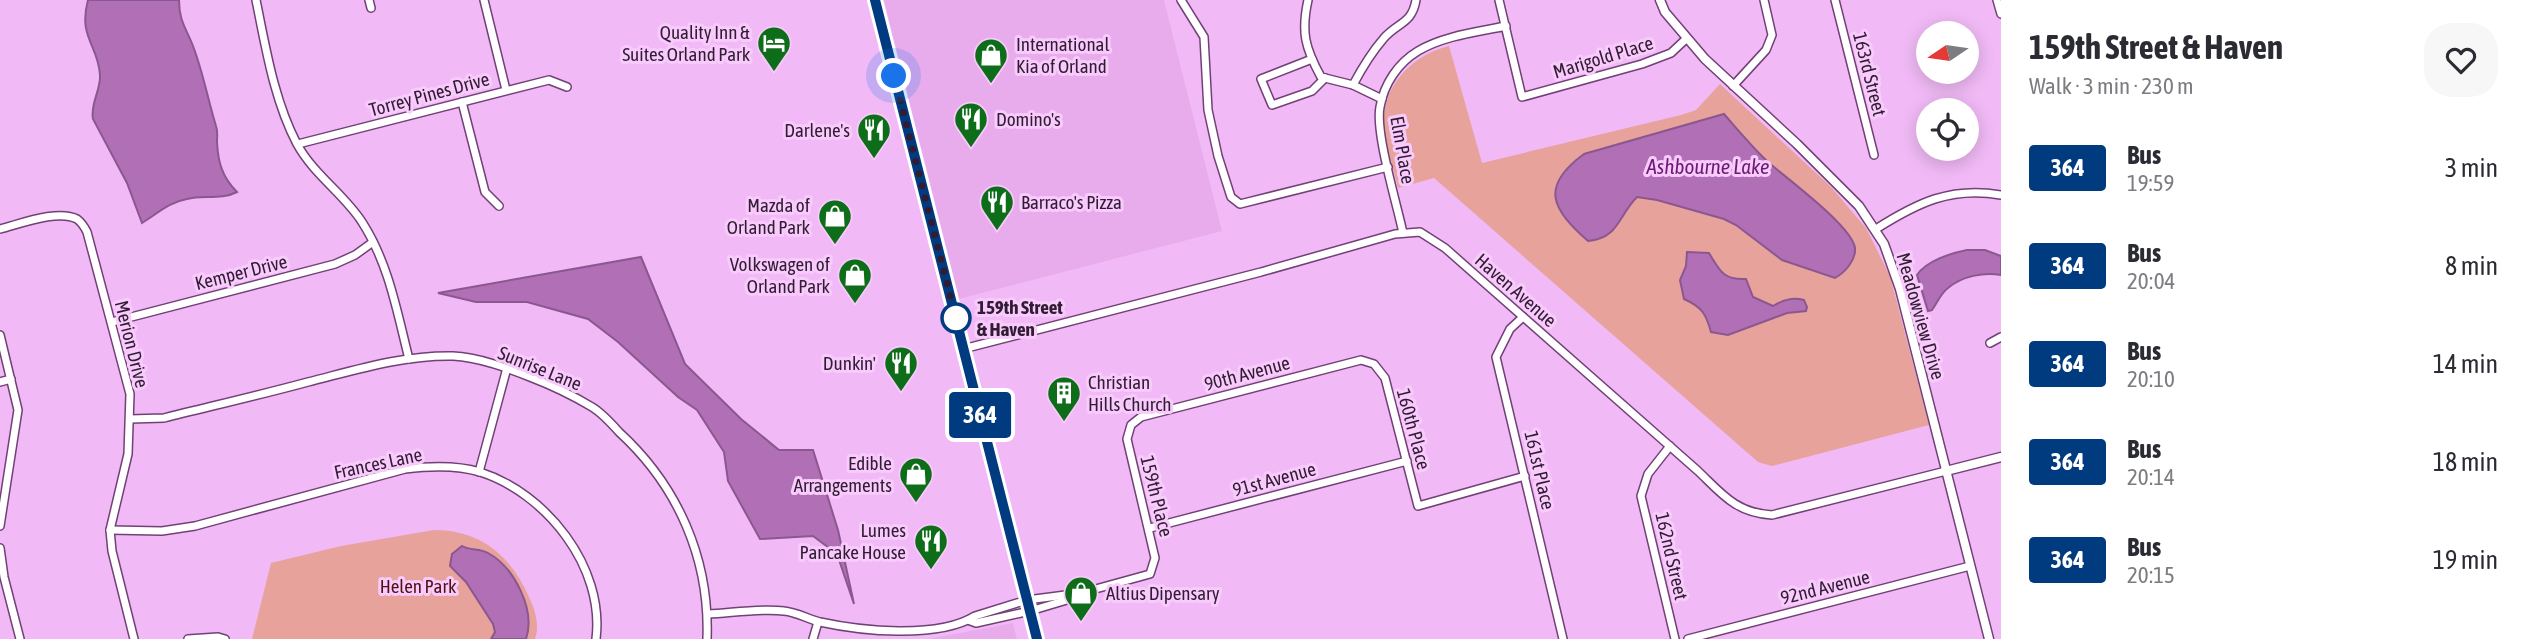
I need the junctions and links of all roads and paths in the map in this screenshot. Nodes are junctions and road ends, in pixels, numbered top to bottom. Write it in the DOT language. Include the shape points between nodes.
graph roads {
  1 [pos="256,0"];
  2 [pos="484,0"];
  3 [pos="875,0"];
  4 [pos="1181,0"];
  5 [pos="1308,0"];
  6 [pos="1416,0"];
  7 [pos="1499,0"];
  8 [pos="1660,0"];
  9 [pos="1763,0"];
  10 [pos="1835,0"];
  11 [pos="1997,0"];
  12 [pos="2001,14"];
  13 [pos="1506,26"];
  14 [pos="1687,38"];
  15 [pos="1312,59"];
  16 [pos="1325,78"];
  17 [pos="1353,85"];
  18 [pos="1734,86"];
  19 [pos="567,87"];
  20 [pos="506,90"];
  21 [pos="1382,99"];
  22 [pos="462,102"];
  23 [pos="298,144"];
  24 [pos="1874,155"];
  25 [pos="1388,167"];
  26 [pos="2001,195"];
  27 [pos="499,206"];
  28 [pos="0,229"];
  29 [pos="1876,229"];
  30 [pos="1404,233"];
  31 [pos="373,242"];
  32 [pos="1523,317"];
  33 [pos="112,322"];
  34 [pos="0,334"];
  35 [pos="2001,337"];
  36 [pos="1990,343"];
  37 [pos="963,349"];
  38 [pos="409,359"];
  39 [pos="1374,364"];
  40 [pos="507,368"];
  41 [pos="11,379"];
  42 [pos="0,382"];
  43 [pos="130,419"];
  44 [pos="1131,425"];
  45 [pos="1670,446"];
  46 [pos="2001,457"];
  47 [pos="1407,461"];
  48 [pos="1946,471"];
  49 [pos="479,472"];
  50 [pos="1525,476"];
  51 [pos="1,502"];
  52 [pos="0,526"];
  53 [pos="1150,528"];
  54 [pos="110,530"];
  55 [pos="0,548"];
  56 [pos="1970,566"];
  57 [pos="1029,606"];
  58 [pos="708,614"];
  59 [pos="818,622"];
  60 [pos="20,639"];
  61 [pos="134,639"];
  62 [pos="188,639"];
  63 [pos="225,639"];
  64 [pos="596,639"];
  65 [pos="706,639"];
  66 [pos="813,639"];
  67 [pos="1037,639"];
  68 [pos="1563,639"];
  69 [pos="1675,639"];
  70 [pos="1688,639"];
  71 [pos="1989,639"];
  1 -- 23 [label="street" via="280,106"];
  2 -- 20 [label="street"];
  3 -- 37 [label="main road"];
  4 -- 25 [label="street" via="1204,37 1208,110 1231,197 1240,204"];
  5 -- 15 [label="street" via="1303,24"];
  6 -- 17 [label="street" via="1414,12 1387,34"];
  7 -- 13 [label="street"];
  8 -- 14 [label="street, Meadowview Drive"];
  9 -- 18 [label="street" via="1772,35 1766,50"];
  10 -- 24 [label="street, 163rd Street"];
  11 -- 12 [label="street"];
  13 -- 14 [label="street, Marigold Place" via="1522,97 1642,64 1671,53"];
  13 -- 21 [label="street, Elm Place" via="1419,50 1400,65"];
  14 -- 18 [label="street, Meadowview Drive"];
  15 -- 16 [label="street"];
  15 -- 16 [label="street" via="1261,79 1272,105 1312,91"];
  16 -- 17 [label="street"];
  17 -- 21 [label="street"];
  18 -- 29 [label="street, Meadowview Drive" via="1848,194"];
  19 -- 20 [label="street, Torrey Pines Drive" via="549,80"];
  20 -- 22 [label="street, Torrey Pines Drive"];
  21 -- 25 [label="street, Elm Place" via="1379,129"];
  22 -- 23 [label="street, Torrey Pines Drive"];
  22 -- 27 [label="street" via="485,192"];
  23 -- 31 [label="street" via="310,165 361,220"];
  25 -- 30 [label="street, Elm Place"];
  26 -- 29 [label="street" via="1950,194 1916,204"];
  28 -- 33 [label="street, Merion Drive" via="46,217 78,220 87,232"];
  29 -- 48 [label="street, Meadowview Drive" via="1900,289"];
  30 -- 32 [label="street, Haven Avenue" via="1420,232 1445,248"];
  30 -- 37 [label="street"];
  31 -- 33 [label="street, Kemper Drive" via="335,264"];
  31 -- 38 [label="street" via="387,271"];
  32 -- 45 [label="street, Haven Avenue"];
  32 -- 50 [label="street, 161st Place" via="1510,329 1496,357"];
  33 -- 43 [label="street, Merion Drive" via="130,394"];
  34 -- 41 [label="street"];
  35 -- 36 [label="street"];
  37 -- 57 [label="main road"];
  38 -- 40 [label="street, Sunrise Lane" via="456,356"];
  38 -- 43 [label="street, Sunrise Lane" via="164,418"];
  39 -- 44 [label="street, 90th Avenue" via="1361,360 1141,416"];
  39 -- 47 [label="street, 160th Place" via="1385,378"];
  40 -- 49 [label="street"];
  40 -- 58 [label="street, Sunrise Lane" via="594,408 658,472 692,537"];
  41 -- 42 [label="street"];
  41 -- 51 [label="street" via="18,410"];
  43 -- 54 [label="street, Merion Drive" via="128,454"];
  44 -- 53 [label="street, 159th Place" via="1127,439"];
  45 -- 48 [label="street, Haven Avenue" via="1737,507 1759,514 1784,512"];
  45 -- 69 [label="street, 162nd Street" via="1648,474 1642,496"];
  46 -- 48 [label="street, Haven Avenue"];
  47 -- 50 [label="street, 160th Place" via="1418,506"];
  47 -- 53 [label="street, 91st Avenue"];
  48 -- 56 [label="street, Meadowview Drive"];
  49 -- 54 [label="street, Frances Lane" via="427,466 405,469 195,526"];
  49 -- 64 [label="street, Frances Lane" via="521,491 555,521 574,546 590,582"];
  50 -- 68 [label="street, 161st Place"];
  51 -- 52 [label="street"];
  53 -- 57 [label="street, 159th Place" via="1156,558 1150,574"];
  54 -- 61 [label="street, Merion Drive"];
  55 -- 60 [label="street"];
  56 -- 70 [label="street, 92nd Avenue"];
  56 -- 71 [label="street, Meadowview Drive"];
  57 -- 59 [label="street" via="925,630 857,629"];
  57 -- 67 [label="main road"];
  58 -- 59 [label="street" via="784,611"];
  58 -- 65 [label="street, Sunrise Lane"];
  59 -- 66 [label="street"];
  62 -- 63 [label="street"];
}
